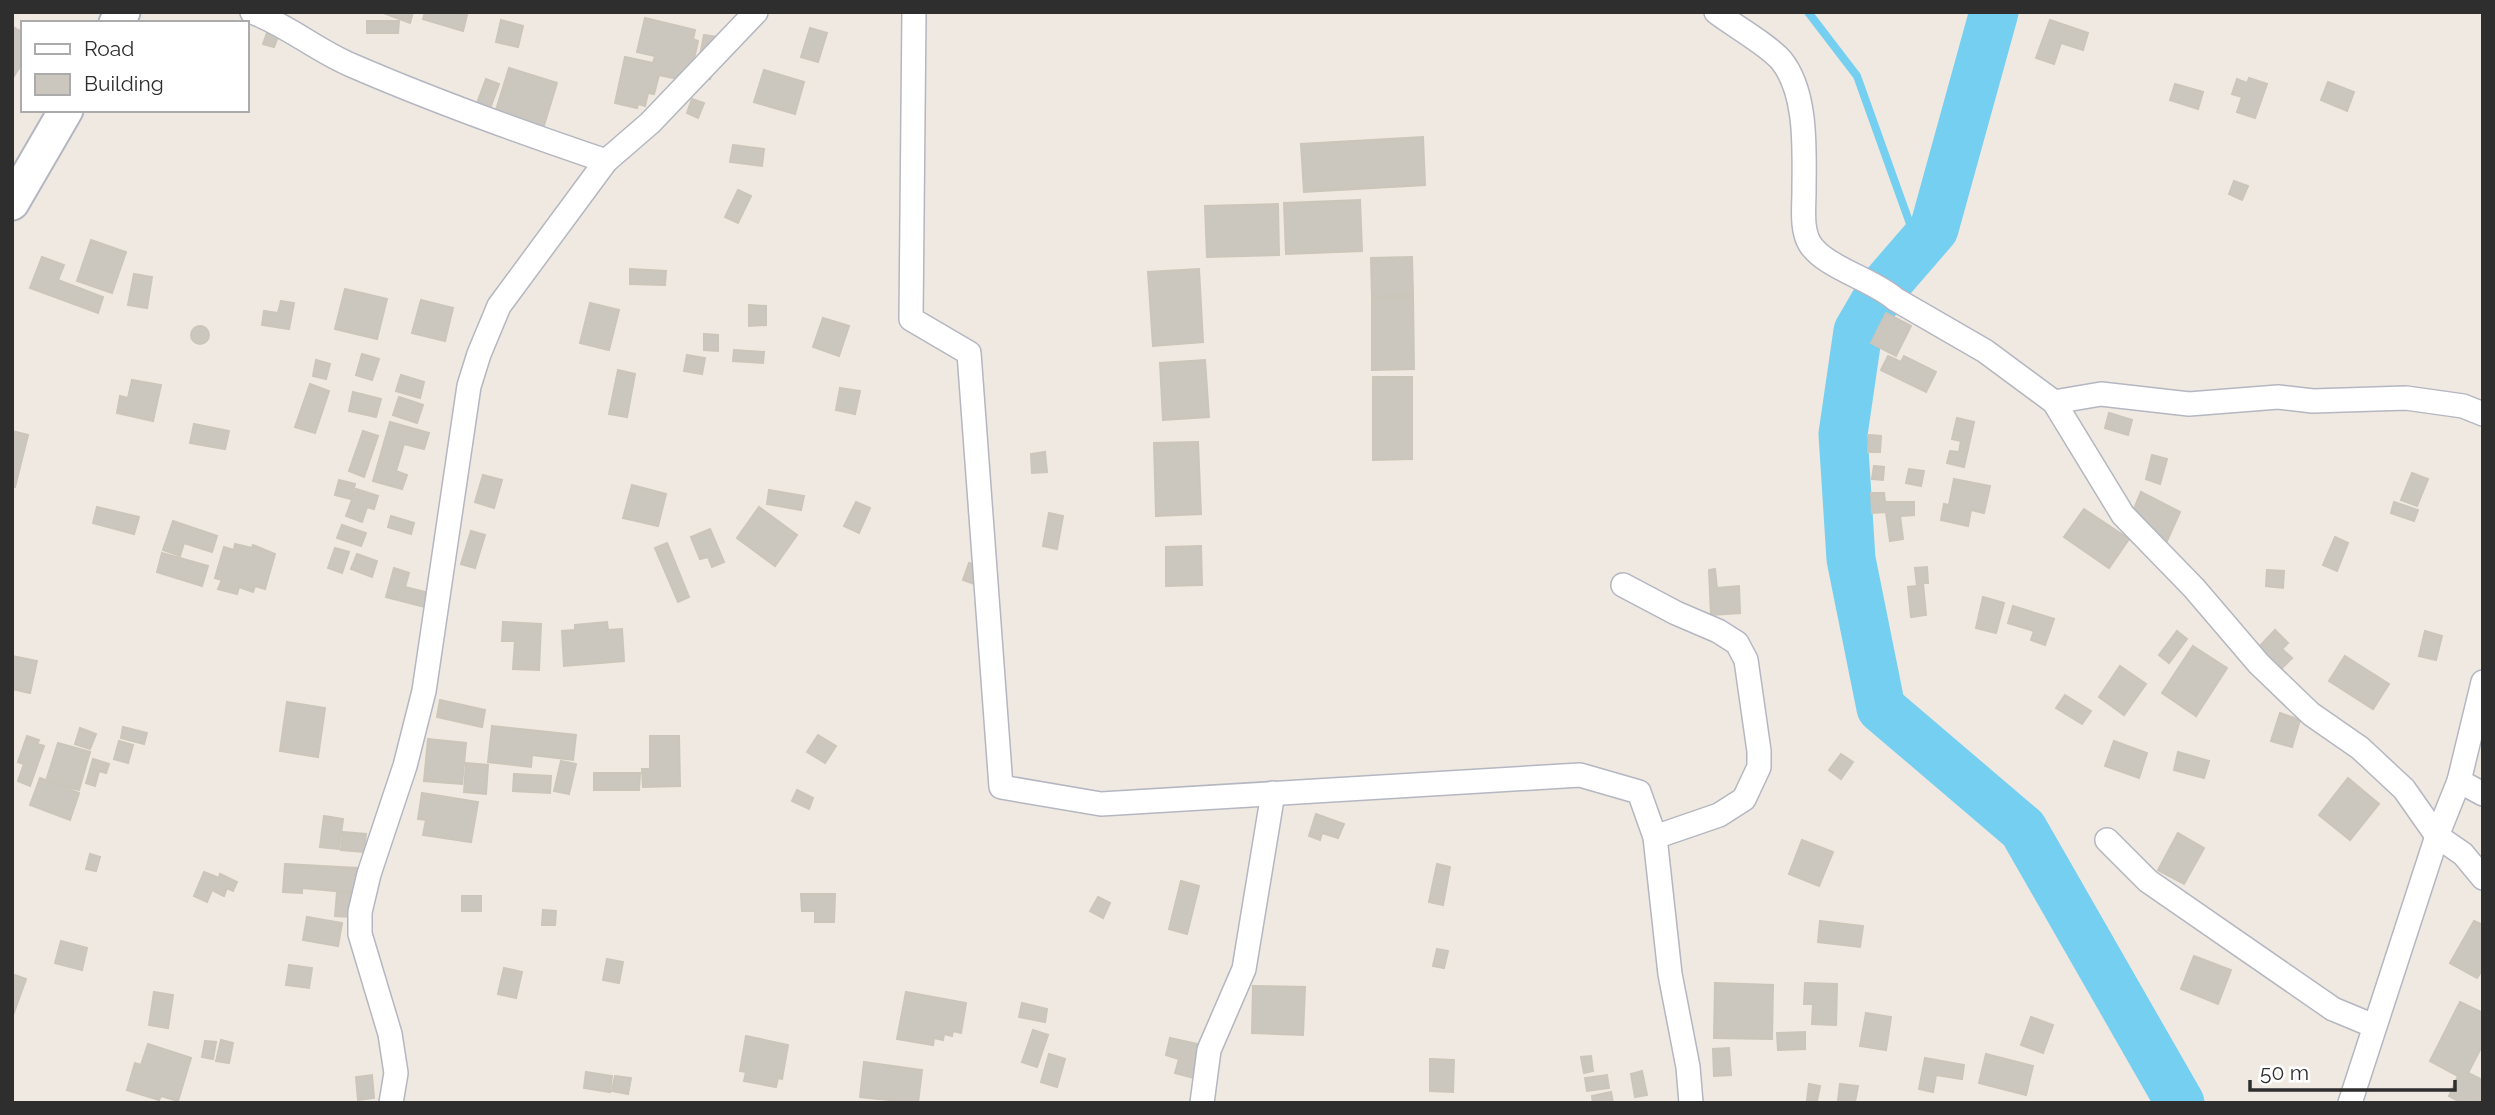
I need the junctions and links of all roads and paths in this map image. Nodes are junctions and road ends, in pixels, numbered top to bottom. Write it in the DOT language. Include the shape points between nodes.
graph roads {
  1 [pos="252,12"];
  2 [pos="756,12"];
  3 [pos="914,12"];
  4 [pos="1716,12"];
  5 [pos="65,112"];
  6 [pos="606,161"];
  7 [pos="12,203"];
  8 [pos="2054,402"];
  9 [pos="2483,414"];
  10 [pos="1623,584"];
  11 [pos="2483,682"];
  12 [pos="2459,781"];
  13 [pos="1273,793"];
  14 [pos="2483,794"];
  15 [pos="2437,836"];
  16 [pos="1655,837"];
  17 [pos="2107,840"];
  18 [pos="2483,878"];
  19 [pos="2374,1026"];
  20 [pos="391,1103"];
  21 [pos="1202,1103"];
  22 [pos="1691,1103"];
  23 [pos="2350,1103"];
  1 -- 6 [label="street" via="351,65"];
  2 -- 6 [label="street" via="650,123"];
  3 -- 13 [label="street" via="911,319 969,353 1001,787 1101,803"];
  4 -- 8 [label="street" via="1781,60 1794,86 1801,114 1804,224 1809,244 1820,255 1985,351"];
  5 -- 7 [label="street"];
  6 -- 20 [label="street" via="499,306 469,386 424,691 360,912 360,933 390,1034 396,1073"];
  8 -- 9 [label="street" via="2101,394 2189,404 2278,397 2312,401 2406,398 2463,406"];
  8 -- 15 [label="street" via="2123,515 2259,664 2311,714 2360,748 2404,789"];
  10 -- 16 [label="street" via="1737,643 1746,660 1754,704 1759,767 1744,799 1719,815"];
  11 -- 12 [label="street"];
  12 -- 14 [label="street"];
  12 -- 15 [label="street"];
  13 -- 16 [label="street" via="1580,775 1639,792"];
  13 -- 21 [label="street" via="1244,969 1209,1050"];
  15 -- 18 [label="street" via="2463,854"];
  15 -- 19 [label="street"];
  16 -- 22 [label="street" via="1670,974"];
  17 -- 19 [label="street" via="2159,888 2333,1009"];
  19 -- 23 [label="street"];
}
